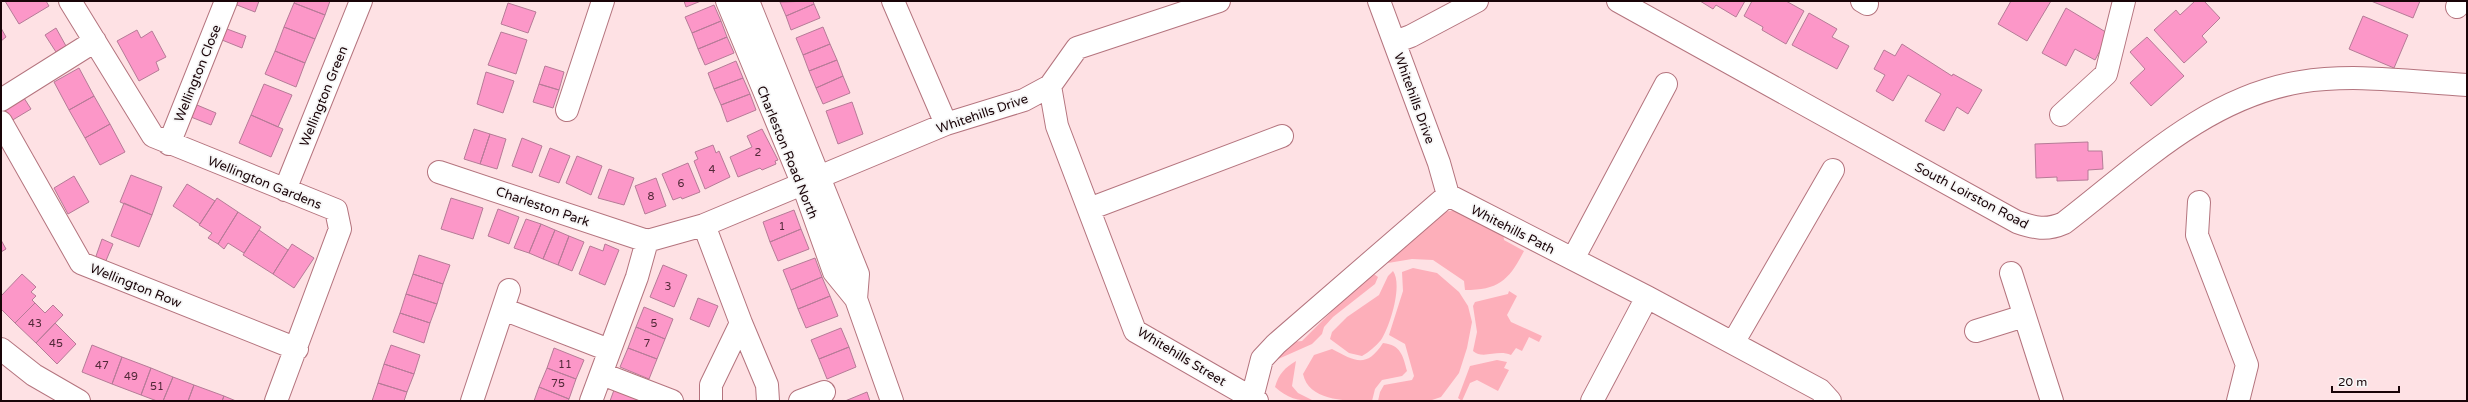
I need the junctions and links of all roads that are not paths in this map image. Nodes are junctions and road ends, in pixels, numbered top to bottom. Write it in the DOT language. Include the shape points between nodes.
graph roads {
  1 [pos="70,1"];
  2 [pos="226,1"];
  3 [pos="361,1"];
  4 [pos="603,1"];
  5 [pos="727,1"];
  6 [pos="748,1"];
  7 [pos="893,1"];
  8 [pos="1220,1"];
  9 [pos="1379,1"];
  10 [pos="1477,1"];
  11 [pos="1618,1"];
  12 [pos="2124,1"];
  13 [pos="95,41"];
  14 [pos="1395,42"];
  15 [pos="1666,84"];
  16 [pos="2467,85"];
  17 [pos="1050,86"];
  18 [pos="1,100"];
  19 [pos="567,110"];
  20 [pos="2061,116"];
  21 [pos="1,122"];
  22 [pos="946,124"];
  23 [pos="1282,136"];
  24 [pos="169,144"];
  25 [pos="1833,170"];
  26 [pos="439,172"];
  27 [pos="812,182"];
  28 [pos="285,190"];
  29 [pos="1448,195"];
  30 [pos="2199,202"];
  31 [pos="1089,209"];
  32 [pos="704,225"];
  33 [pos="647,241"];
  34 [pos="1573,259"];
  35 [pos="2011,273"];
  36 [pos="1647,297"];
  37 [pos="2024,316"];
  38 [pos="741,324"];
  39 [pos="1976,331"];
  40 [pos="1733,343"];
  41 [pos="1,349"];
  42 [pos="297,349"];
  43 [pos="609,350"];
  44 [pos="602,374"];
  45 [pos="824,392"];
  46 [pos="1254,399"];
  47 [pos="79,401"];
  48 [pos="276,401"];
  49 [pos="472,401"];
  50 [pos="591,401"];
  51 [pos="672,401"];
  52 [pos="711,401"];
  53 [pos="768,401"];
  54 [pos="800,401"];
  55 [pos="892,401"];
  56 [pos="1592,401"];
  57 [pos="1830,401"];
  58 [pos="2052,401"];
  59 [pos="2238,401"];
  1 -- 13 [label="street, Wellington Gardens"];
  2 -- 24 [label="street, Wellington Close"];
  3 -- 28 [label="street, Wellington Green"];
  4 -- 19 [label="street"];
  5 -- 27 [label="street, Charleston Road North"];
  6 -- 27 [label="street, Charleston Road North"];
  7 -- 22 [label="street"];
  8 -- 17 [label="street, Whitehills Drive" via="1076,48"];
  9 -- 14 [label="street, Whitehills Drive"];
  10 -- 14 [label="street"];
  11 -- 16 [label="street, South Loirston Road" via="2017,222 2036,228 2051,229 2064,223 2162,145 2199,120 2265,90 2301,82 2346,78"];
  12 -- 20 [label="street" via="2106,74"];
  13 -- 18 [label="street"];
  13 -- 24 [label="street, Wellington Gardens" via="153,136"];
  14 -- 29 [label="street, Whitehills Drive"];
  15 -- 34 [label="street"];
  17 -- 22 [label="street, Whitehills Drive" via="1024,100"];
  17 -- 31 [label="street, Whitehills Street" via="1057,126"];
  21 -- 42 [label="street, Wellington Row" via="81,263"];
  22 -- 27 [label="street, Whitehills Drive"];
  23 -- 31 [label="street"];
  24 -- 28 [label="street, Wellington Gardens"];
  25 -- 40 [label="street"];
  26 -- 33 [label="street, Charleston Park"];
  27 -- 32 [label="street"];
  27 -- 55 [label="street, Charleston Road North" via="834,272 856,299"];
  28 -- 42 [label="street, Wellington Gardens" via="336,210 340,229"];
  29 -- 34 [label="street, Whitehills Path"];
  29 -- 46 [label="street" via="1276,344 1262,359"];
  30 -- 59 [label="street" via="2197,235 2247,365"];
  31 -- 46 [label="street, Whitehills Street" via="1135,331"];
  32 -- 33 [label="street"];
  32 -- 38 [label="street"];
  33 -- 43 [label="street" via="637,277"];
  34 -- 36 [label="street, Whitehills Path"];
  35 -- 37 [label="street"];
  36 -- 40 [label="street, Whitehills Path"];
  36 -- 56 [label="street"];
  37 -- 39 [label="street"];
  37 -- 58 [label="street"];
  38 -- 52 [label="street" via="711,385"];
  38 -- 53 [label="street" via="767,385"];
  40 -- 57 [label="street, Whitehills Path" via="1820,390"];
  41 -- 47 [label="street" via="34,375"];
  42 -- 48 [label="street, Wellington Gardens"];
  43 -- 44 [label="street"];
  43 -- 49 [label="street" via="506,299"];
  44 -- 50 [label="street"];
  44 -- 51 [label="street"];
  45 -- 54 [label="street"];
}
